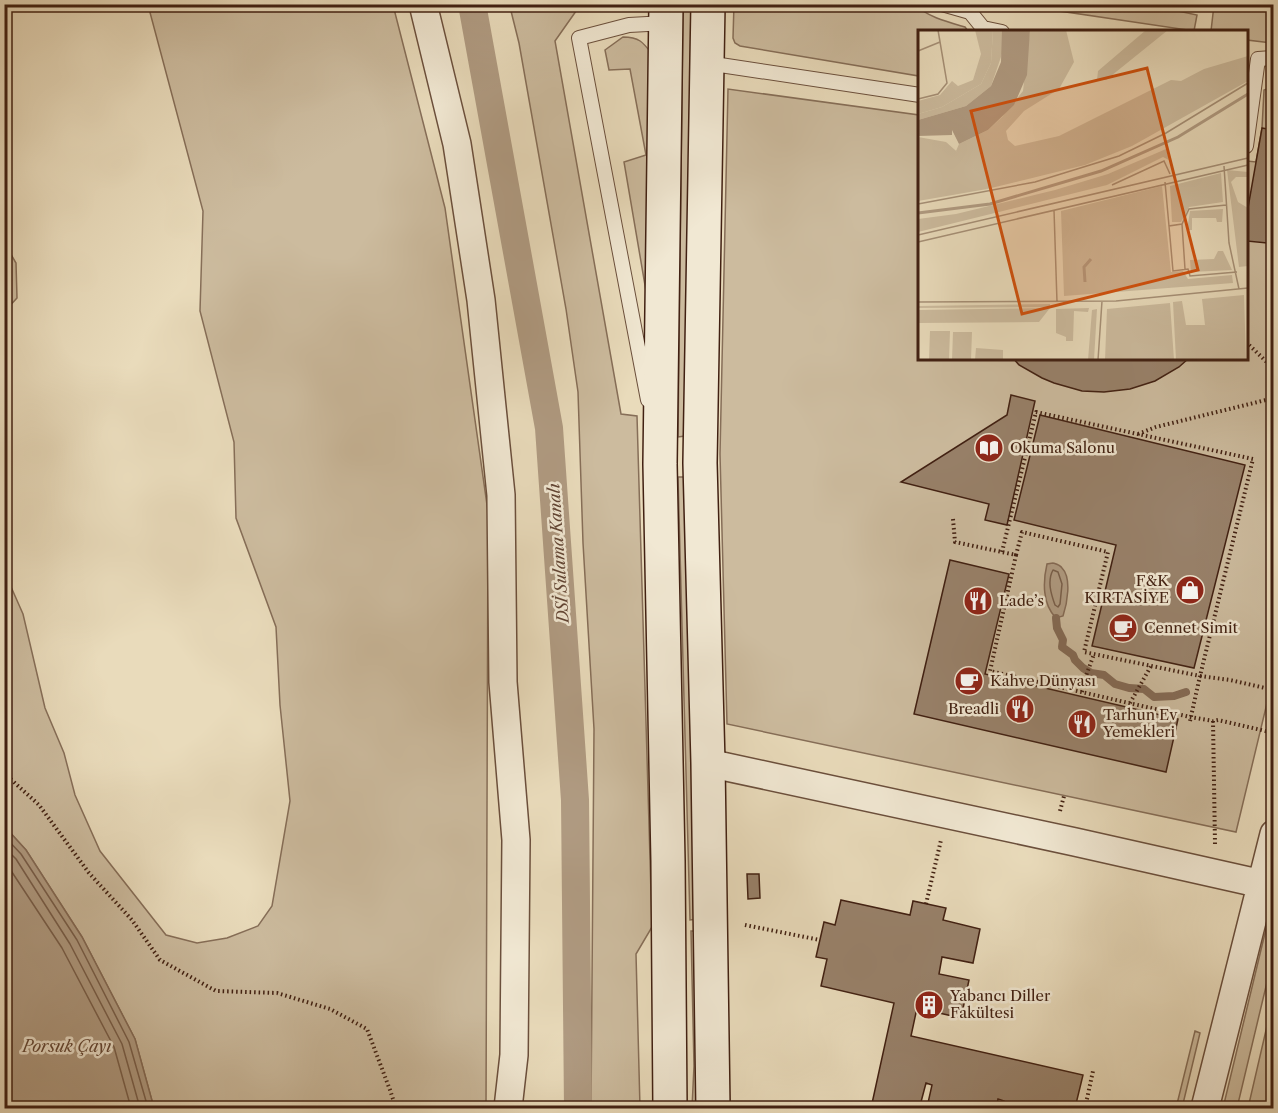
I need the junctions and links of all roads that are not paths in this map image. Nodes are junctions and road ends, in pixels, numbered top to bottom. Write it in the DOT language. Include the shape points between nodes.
graph roads {
  1 [pos="423,4"];
  2 [pos="708,4"];
  3 [pos="942,4"];
  4 [pos="666,14"];
  5 [pos="983,30"];
  6 [pos="1274,58"];
  7 [pos="707,63"];
  8 [pos="1251,74"];
  9 [pos="918,95"];
  10 [pos="1248,117"];
  11 [pos="660,464"];
  12 [pos="700,464"];
  13 [pos="708,763"];
  14 [pos="1274,834"];
  15 [pos="1262,884"];
  16 [pos="508,1108"];
  17 [pos="670,1108"];
  18 [pos="713,1108"];
  19 [pos="1205,1108"];
  1 -- 16 [label="street" via="457,144 481,300 501,495 503,682 516,840 513,1055"];
  2 -- 7 [label="street"];
  3 -- 5 [label="lane" via="970,12"];
  4 -- 11 [label="street"];
  4 -- 11 [label="lane" via="579,38"];
  6 -- 8 [label="lane" via="1258,59"];
  7 -- 9 [label="lane"];
  7 -- 12 [label="street"];
  8 -- 10 [label="lane"];
  11 -- 12 [label="street"];
  11 -- 17 [label="street"];
  12 -- 13 [label="street"];
  13 -- 15 [label="street"];
  13 -- 18 [label="street"];
  14 -- 15 [label="street"];
  15 -- 19 [label="street"];
}
